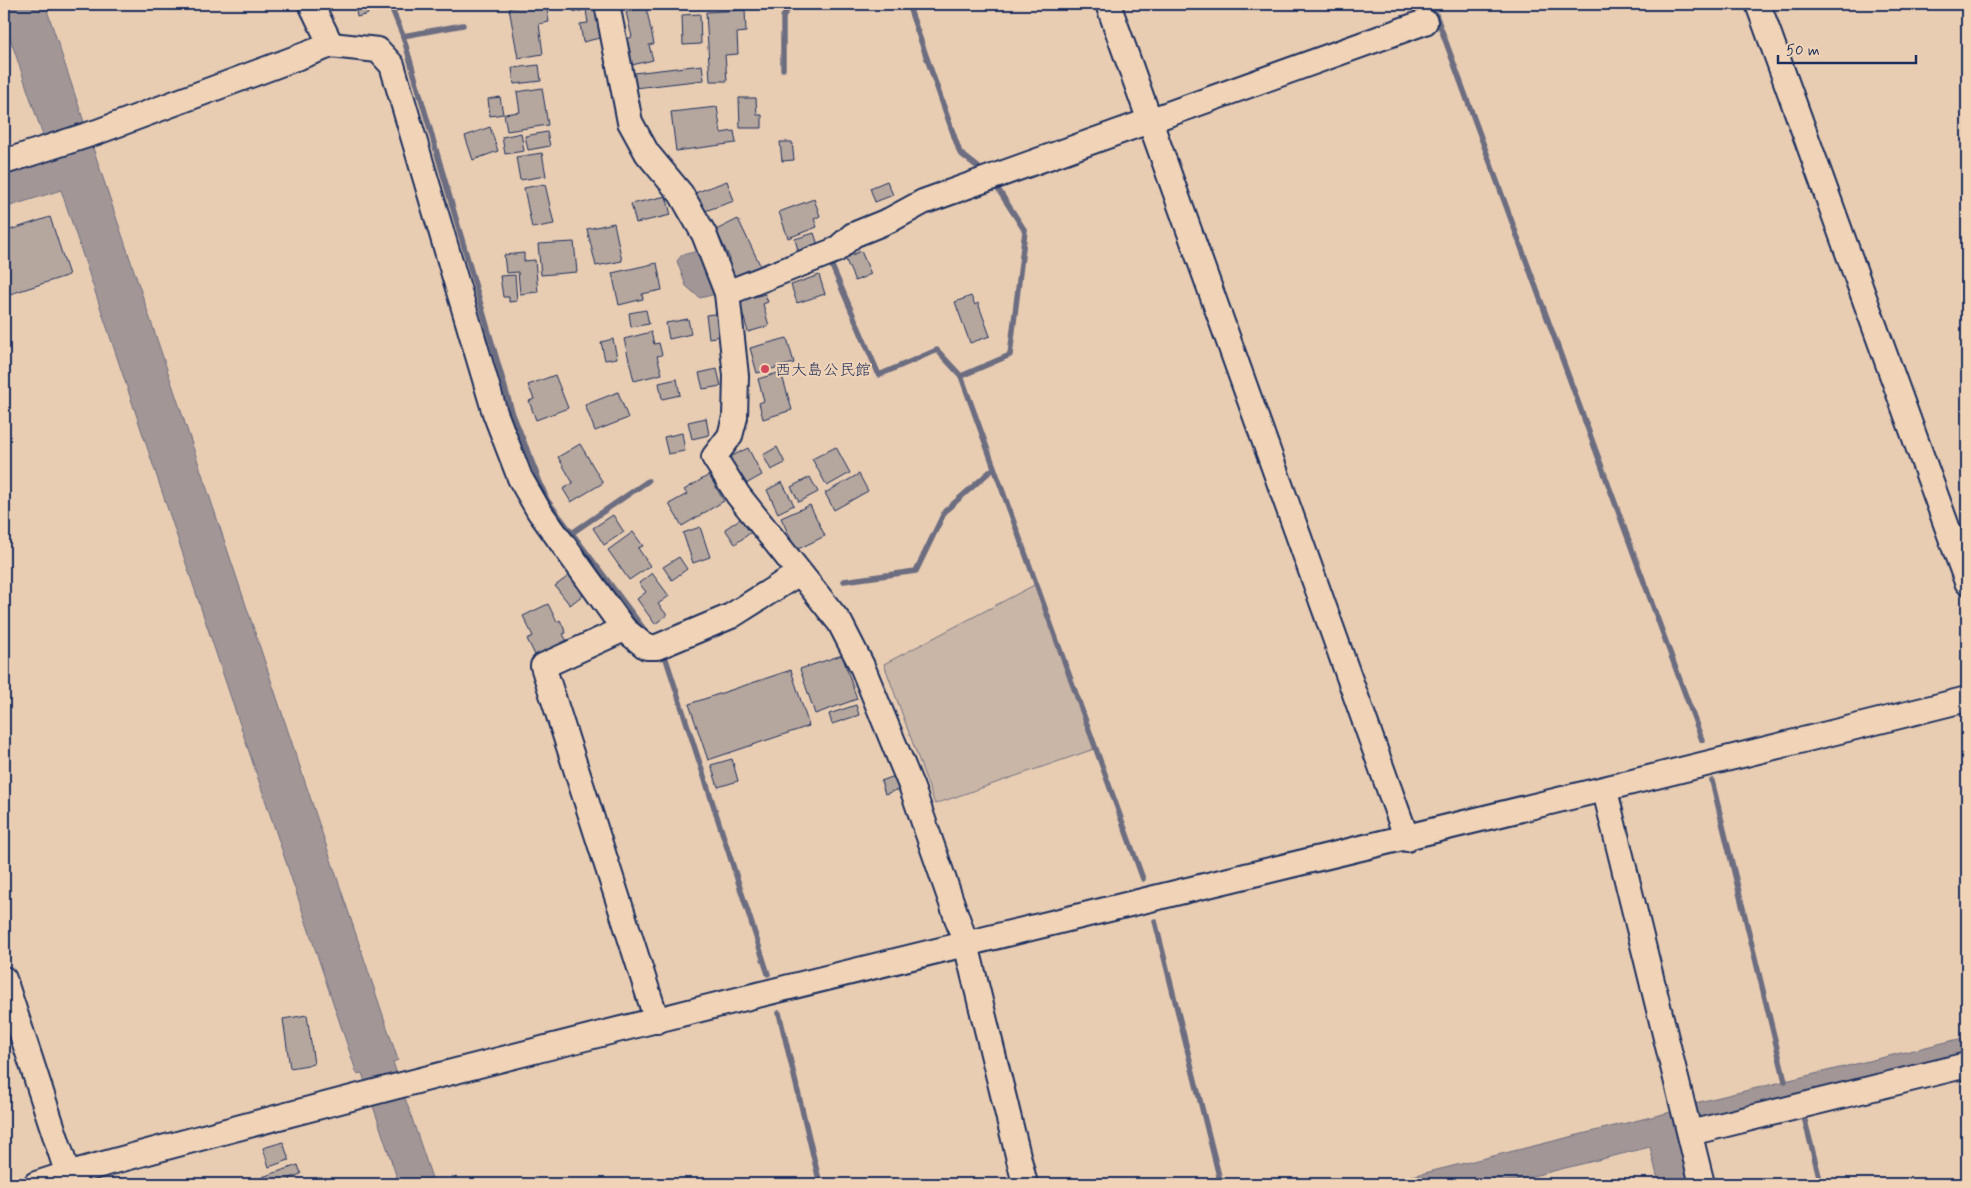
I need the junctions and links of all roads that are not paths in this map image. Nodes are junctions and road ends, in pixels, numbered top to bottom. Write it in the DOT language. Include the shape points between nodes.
graph roads {
  1 [pos="312,4"];
  2 [pos="607,4"];
  3 [pos="1108,4"];
  4 [pos="1758,4"];
  5 [pos="1425,22"];
  6 [pos="331,45"];
  7 [pos="1150,122"];
  8 [pos="4,162"];
  9 [pos="727,293"];
  10 [pos="799,573"];
  11 [pos="1967,582"];
  12 [pos="624,629"];
  13 [pos="1967,699"];
  14 [pos="1605,791"];
  15 [pos="1407,839"];
  16 [pos="966,944"];
  17 [pos="4,979"];
  18 [pos="657,1021"];
  19 [pos="1967,1065"];
  20 [pos="1690,1133"];
  21 [pos="69,1179"];
  22 [pos="36,1184"];
  23 [pos="1026,1184"];
  24 [pos="1702,1184"];
  1 -- 6 [label="street"];
  2 -- 9 [label="street" via="630,122 648,153 681,194 704,234"];
  3 -- 7 [label="street"];
  4 -- 11 [label="street"];
  5 -- 7 [label="street"];
  6 -- 8 [label="street" via="106,129"];
  6 -- 12 [label="street" via="378,50 392,65 495,413 520,478 539,511"];
  7 -- 9 [label="street" via="923,202 852,235 836,250"];
  7 -- 15 [label="street"];
  9 -- 10 [label="street" via="736,376 735,417 730,436 714,457 738,495"];
  10 -- 12 [label="street" via="731,616 657,648 646,647"];
  10 -- 16 [label="street" via="840,623 862,666 912,788"];
  12 -- 18 [label="street" via="543,666"];
  13 -- 14 [label="street"];
  14 -- 15 [label="street"];
  14 -- 20 [label="street"];
  15 -- 16 [label="street"];
  16 -- 18 [label="street"];
  16 -- 23 [label="street"];
  17 -- 21 [label="street"];
  18 -- 21 [label="street" via="359,1095"];
  19 -- 20 [label="street"];
  20 -- 24 [label="street"];
  21 -- 22 [label="street"];
}
